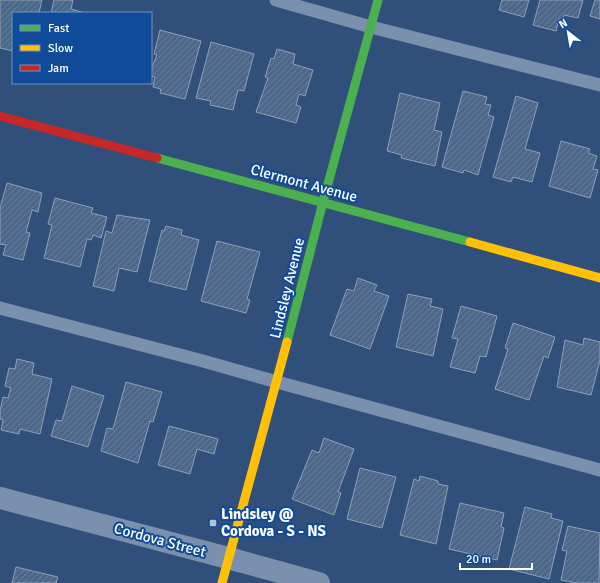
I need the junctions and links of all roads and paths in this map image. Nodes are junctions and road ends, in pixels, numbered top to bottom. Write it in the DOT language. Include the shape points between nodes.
graph roads {
  1 [pos="276,0"];
  2 [pos="378,0"];
  3 [pos="371,27"];
  4 [pos="600,85"];
  5 [pos="0,116"];
  6 [pos="323,202"];
  7 [pos="600,278"];
  8 [pos="0,308"];
  9 [pos="277,382"];
  10 [pos="600,470"];
  11 [pos="0,498"];
  12 [pos="228,558"];
  13 [pos="222,583"];
  14 [pos="319,583"];
  1 -- 3 [label="lane"];
  2 -- 3 [label="street, Lindsley Avenue"];
  3 -- 4 [label="lane"];
  3 -- 6 [label="street, Lindsley Avenue"];
  5 -- 6 [label="street, Clermont Avenue"];
  6 -- 7 [label="street, Clermont Avenue"];
  6 -- 9 [label="street, Lindsley Avenue"];
  8 -- 9 [label="lane"];
  9 -- 10 [label="lane"];
  9 -- 12 [label="street, Lindsley Avenue"];
  11 -- 12 [label="street, Cordova Street"];
  12 -- 13 [label="street, Lindsley Avenue"];
  12 -- 14 [label="street, Cordova Street"];
}
